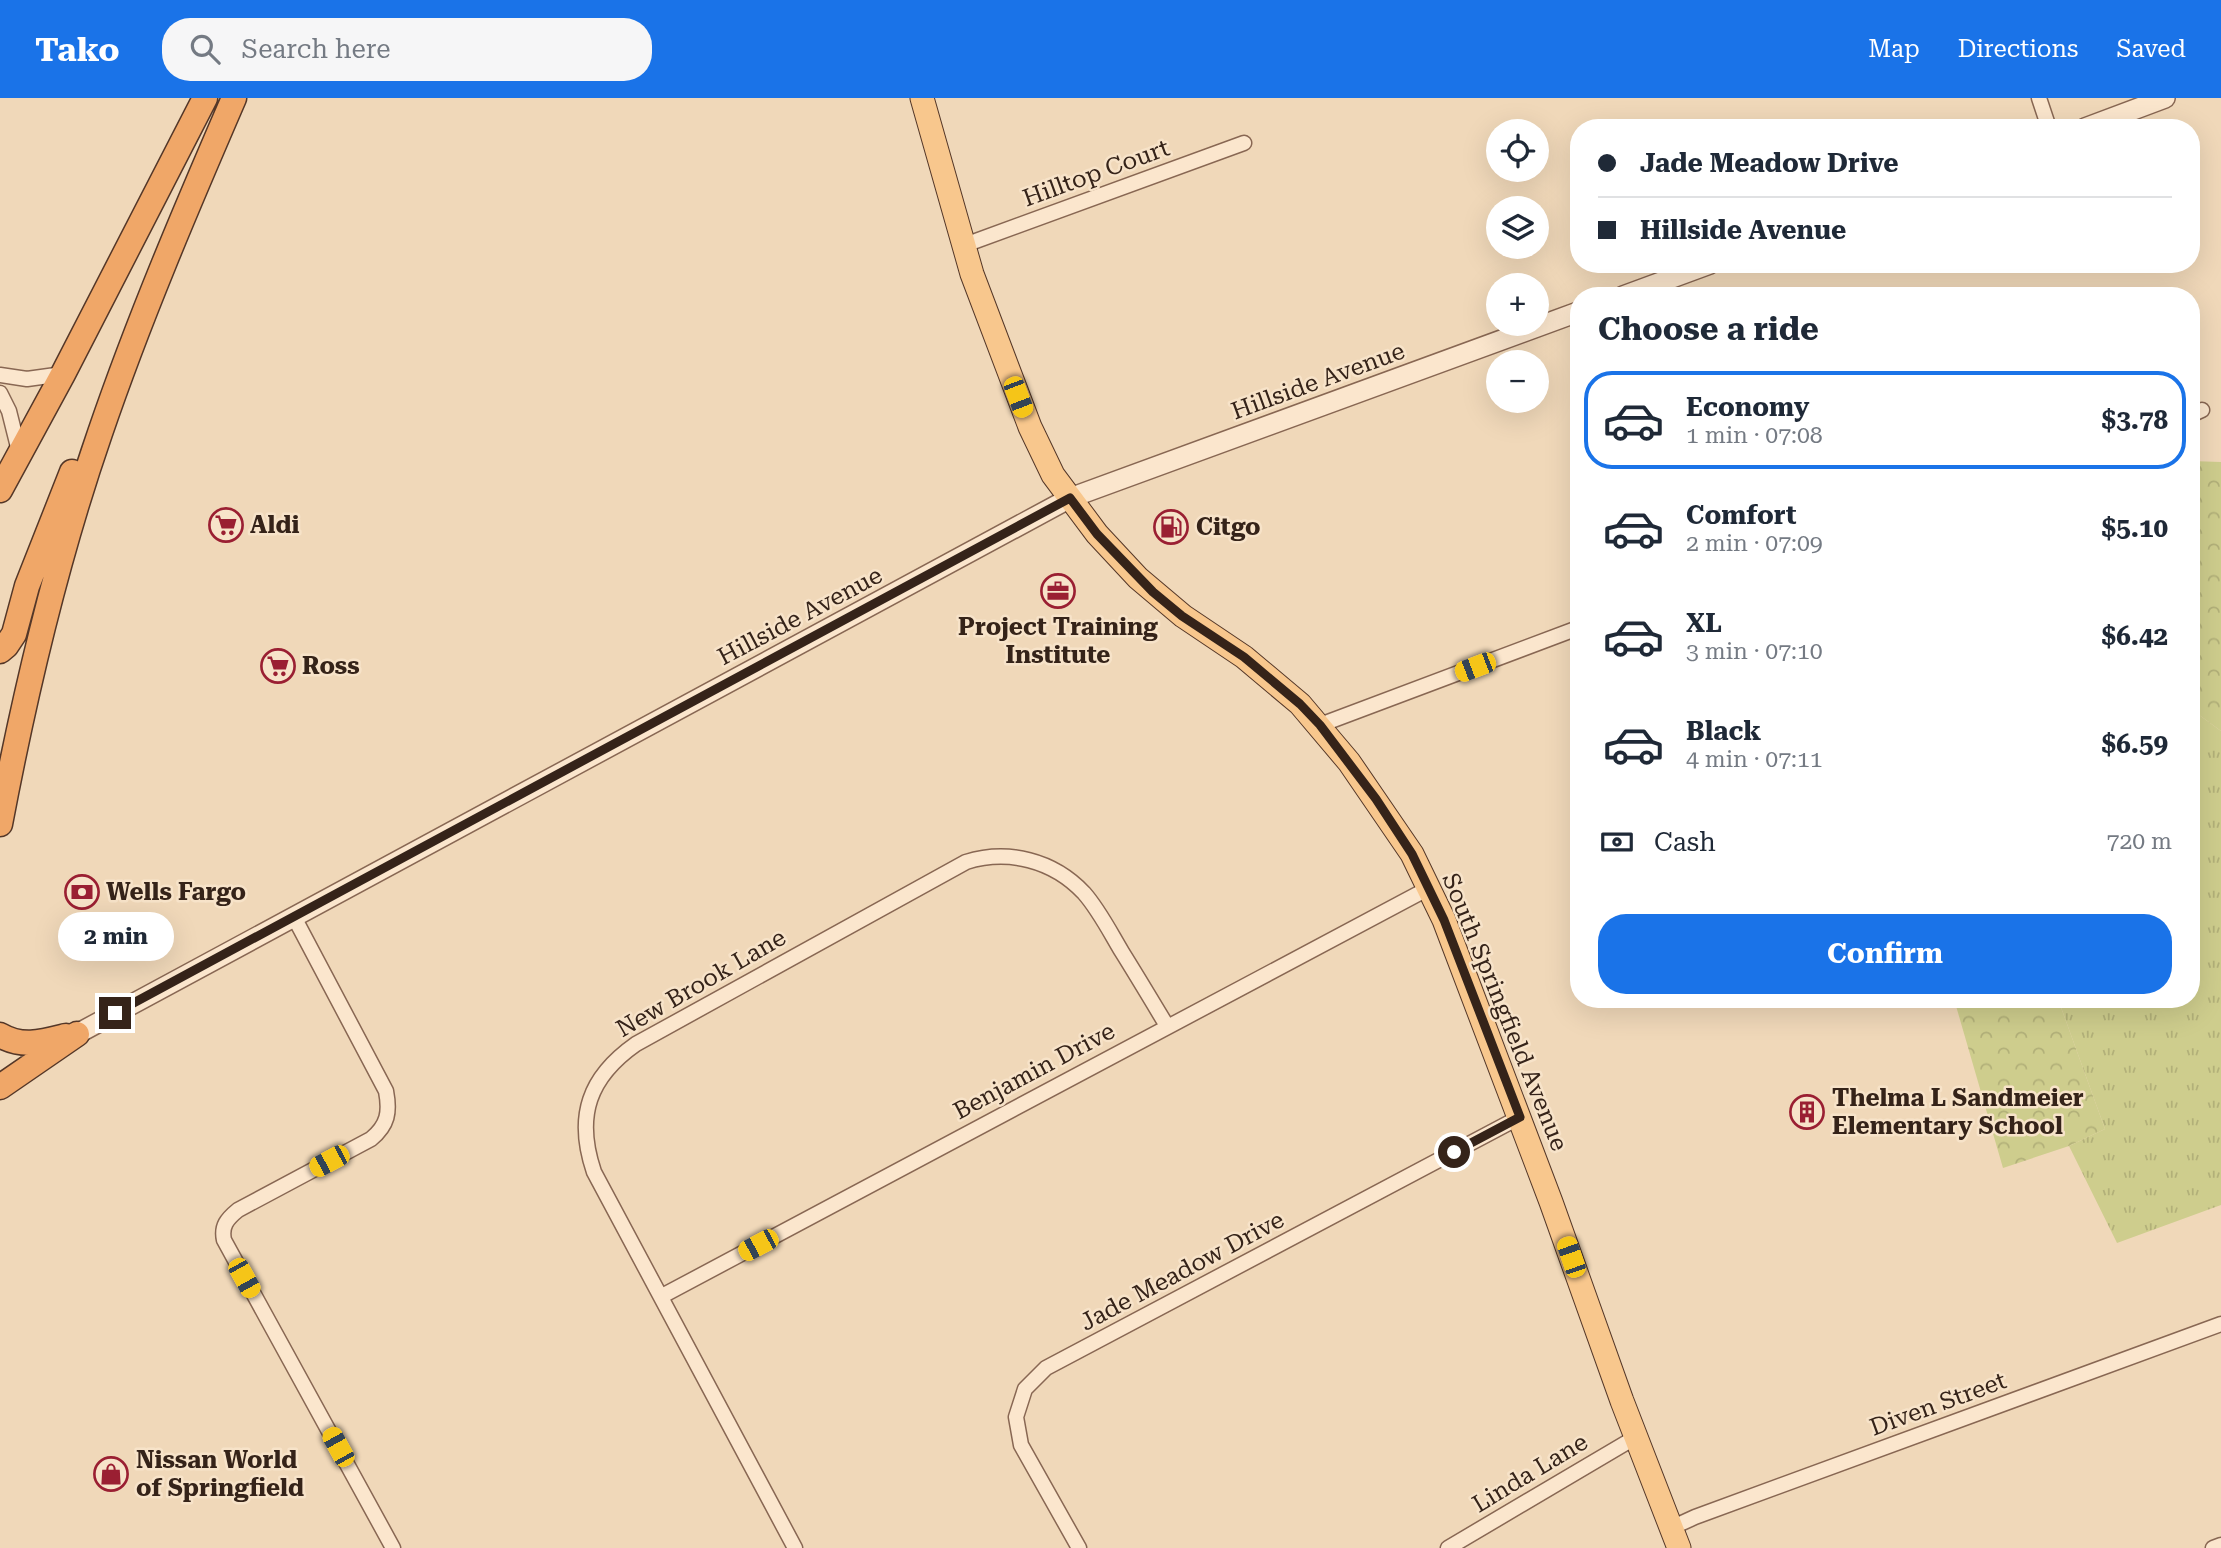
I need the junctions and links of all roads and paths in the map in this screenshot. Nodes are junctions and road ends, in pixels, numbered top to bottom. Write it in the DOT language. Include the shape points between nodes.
graph roads {
  1 [pos="205,98"];
  2 [pos="234,98"];
  3 [pos="922,98"];
  4 [pos="2039,98"];
  5 [pos="2165,98"];
  6 [pos="2046,119"];
  7 [pos="2109,119"];
  8 [pos="1244,143"];
  9 [pos="962,246"];
  10 [pos="1686,273"];
  11 [pos="1647,287"];
  12 [pos="1570,315"];
  13 [pos="63,374"];
  14 [pos="0,375"];
  15 [pos="116,390"];
  16 [pos="0,393"];
  17 [pos="20,455"];
  18 [pos="0,489"];
  19 [pos="1070,498"];
  20 [pos="1570,631"];
  21 [pos="0,652"];
  22 [pos="1320,725"];
  23 [pos="0,729"];
  24 [pos="11,765"];
  25 [pos="0,824"];
  26 [pos="1429,888"];
  27 [pos="294,917"];
  28 [pos="1167,1026"];
  29 [pos="77,1034"];
  30 [pos="0,1035"];
  31 [pos="0,1087"];
  32 [pos="1520,1117"];
  33 [pos="662,1296"];
  34 [pos="2221,1324"];
  35 [pos="1636,1437"];
  36 [pos="1675,1538"];
  37 [pos="2221,1545"];
  38 [pos="393,1548"];
  39 [pos="795,1548"];
  40 [pos="1079,1548"];
  41 [pos="1448,1548"];
  42 [pos="2213,1548"];
  1 -- 13 [label="highway"];
  2 -- 15 [label="highway"];
  3 -- 9 [label="main road, South Springfield Avenue"];
  4 -- 6 [label="street"];
  5 -- 7 [label="street"];
  8 -- 9 [label="street, Hilltop Court"];
  9 -- 19 [label="main road, South Springfield Avenue" via="1030,427"];
  10 -- 11 [label="street"];
  12 -- 19 [label="street, Hillside Avenue"];
  13 -- 14 [label="street" via="27,379"];
  13 -- 17 [label="highway"];
  15 -- 21 [label="highway" via="70,477 27,586 14,634"];
  15 -- 24 [label="highway" via="66,540"];
  16 -- 17 [label="street"];
  17 -- 18 [label="highway"];
  19 -- 22 [label="main road, South Springfield Avenue" via="1138,578 1182,616 1244,657"];
  19 -- 27 [label="street, Hillside Avenue"];
  20 -- 22 [label="street"];
  22 -- 26 [label="main road, South Springfield Avenue" via="1376,799"];
  23 -- 24 [label="highway"];
  24 -- 25 [label="highway"];
  26 -- 28 [label="street, Benjamin Drive"];
  26 -- 32 [label="main road, South Springfield Avenue"];
  27 -- 29 [label="street, Hillside Avenue"];
  27 -- 38 [label="street" via="386,1091 388,1118 371,1139 238,1210 222,1231"];
  28 -- 33 [label="street, Benjamin Drive"];
  28 -- 33 [label="street, New Brook Lane" via="1098,913 1066,877 1022,857 997,855 966,862 636,1044 603,1074 586,1112 587,1150 594,1172"];
  29 -- 30 [label="highway" via="27,1044"];
  29 -- 31 [label="highway"];
  32 -- 35 [label="main road, South Springfield Avenue"];
  32 -- 40 [label="street, Jade Meadow Drive" via="1046,1368 1025,1389 1016,1417 1021,1445"];
  33 -- 39 [label="street, New Brook Lane"];
  34 -- 36 [label="street, Diven Street" via="1708,1512"];
  35 -- 36 [label="main road, South Springfield Avenue"];
  35 -- 41 [label="street, Linda Lane"];
  37 -- 42 [label="street"];
}
